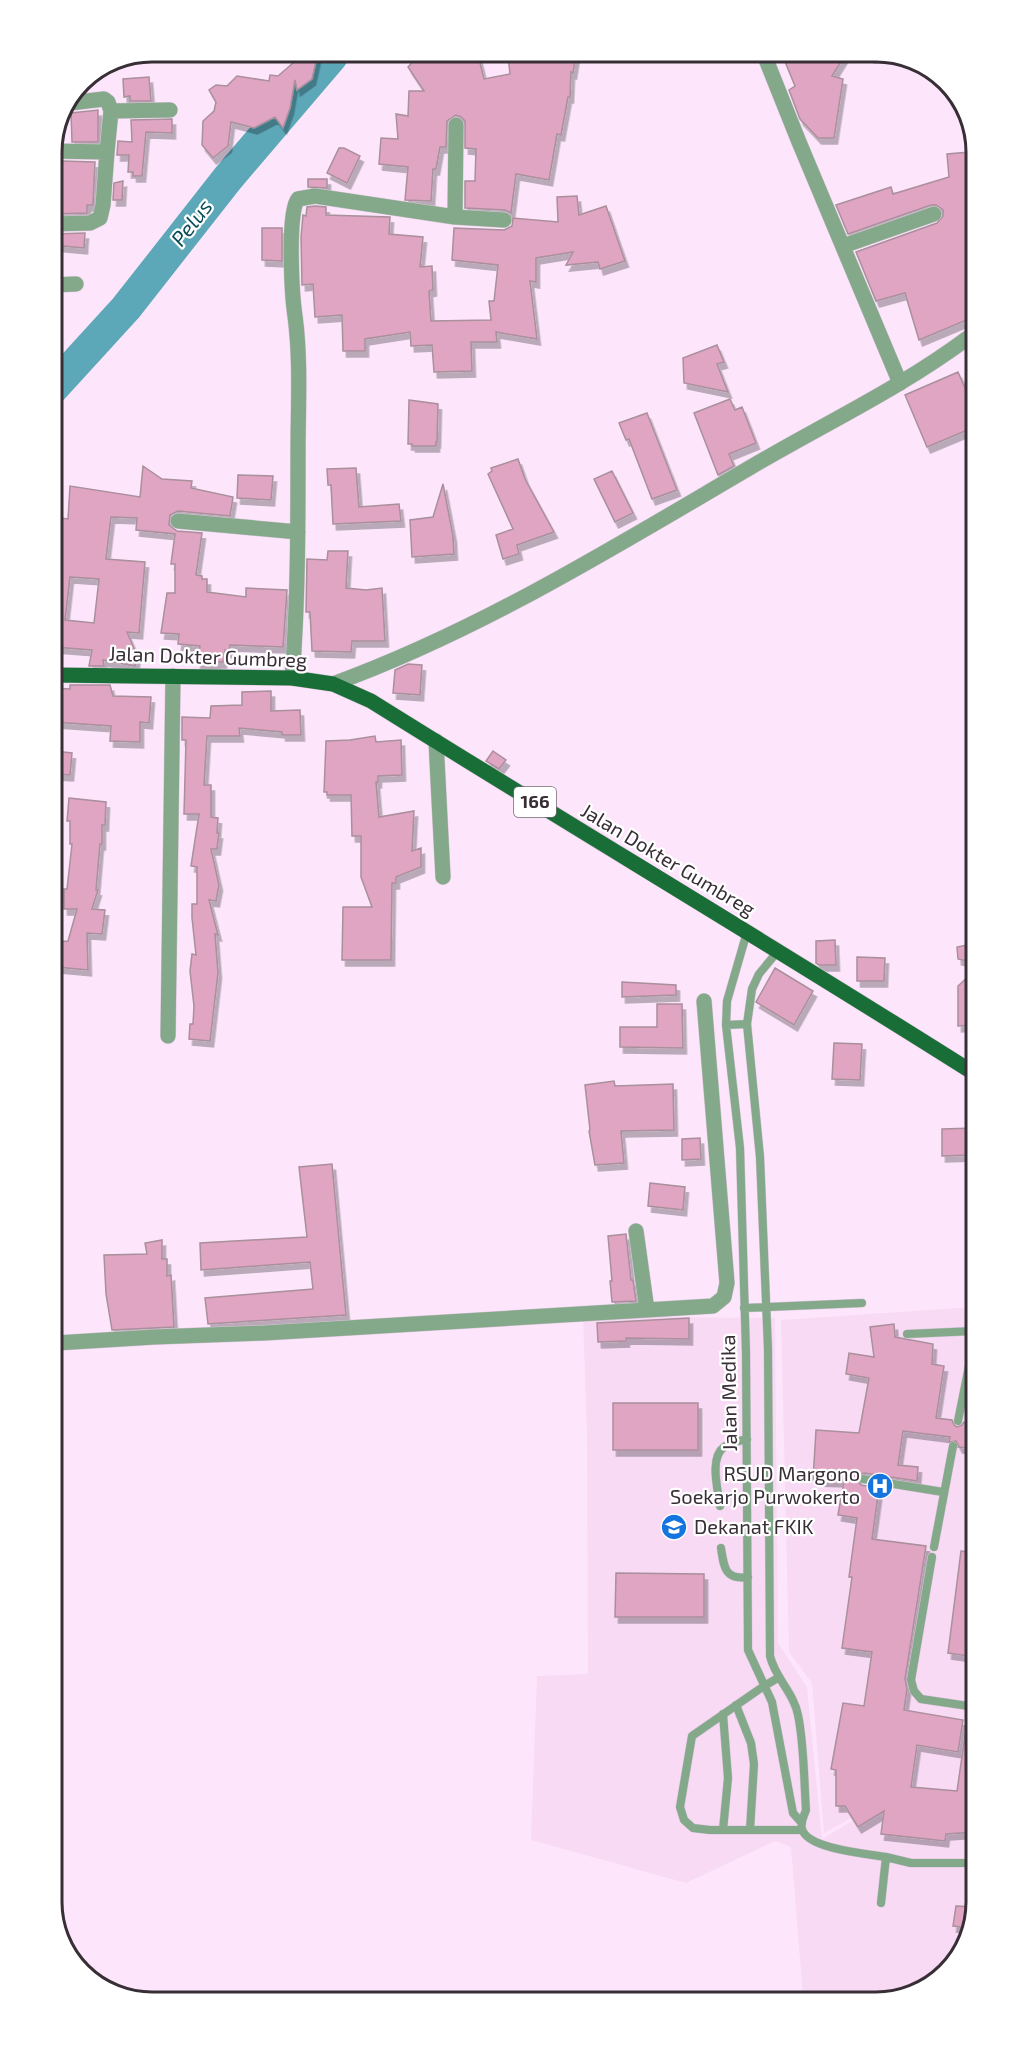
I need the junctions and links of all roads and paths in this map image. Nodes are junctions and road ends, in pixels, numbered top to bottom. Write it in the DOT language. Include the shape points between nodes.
graph roads {
  1 [pos="767,62"];
  2 [pos="76,103"];
  3 [pos="170,110"];
  4 [pos="111,111"];
  5 [pos="456,125"];
  6 [pos="62,151"];
  7 [pos="108,152"];
  8 [pos="934,214"];
  9 [pos="455,217"];
  10 [pos="504,220"];
  11 [pos="62,224"];
  12 [pos="843,246"];
  13 [pos="76,284"];
  14 [pos="62,285"];
  15 [pos="966,339"];
  16 [pos="900,383"];
  17 [pos="178,521"];
  18 [pos="298,532"];
  19 [pos="62,675"];
  20 [pos="173,676"];
  21 [pos="292,678"];
  22 [pos="333,684"];
  23 [pos="436,741"];
  24 [pos="443,877"];
  25 [pos="747,932"];
  26 [pos="778,951"];
  27 [pos="704,1001"];
  28 [pos="747,1024"];
  29 [pos="726,1025"];
  30 [pos="168,1036"];
  31 [pos="966,1068"];
  32 [pos="636,1231"];
  33 [pos="862,1303"];
  34 [pos="744,1308"];
  35 [pos="765,1308"];
  36 [pos="647,1310"];
  37 [pos="966,1331"];
  38 [pos="907,1334"];
  39 [pos="61,1343"];
  40 [pos="966,1381"];
  41 [pos="958,1421"];
  42 [pos="747,1439"];
  43 [pos="953,1446"];
  44 [pos="863,1479"];
  45 [pos="943,1492"];
  46 [pos="720,1506"];
  47 [pos="934,1547"];
  48 [pos="721,1548"];
  49 [pos="932,1557"];
  50 [pos="748,1577"];
  51 [pos="778,1678"];
  52 [pos="764,1686"];
  53 [pos="736,1705"];
  54 [pos="966,1706"];
  55 [pos="723,1714"];
  56 [pos="802,1826"];
  57 [pos="723,1830"];
  58 [pos="750,1830"];
  59 [pos="886,1857"];
  60 [pos="966,1863"];
  61 [pos="881,1903"];
  1 -- 12 [label="street"];
  2 -- 4 [label="street" via="104,99"];
  3 -- 4 [label="street"];
  4 -- 7 [label="street"];
  5 -- 9 [label="street"];
  6 -- 7 [label="street"];
  7 -- 11 [label="street" via="100,218 90,223"];
  8 -- 12 [label="street"];
  9 -- 10 [label="street"];
  9 -- 18 [label="street" via="315,196 295,203 292,223 293,304 298,342"];
  12 -- 16 [label="street"];
  13 -- 14 [label="street"];
  15 -- 16 [label="street"];
  16 -- 22 [label="street" via="566,576 434,642"];
  17 -- 18 [label="street"];
  18 -- 21 [label="street"];
  19 -- 20 [label="main road, Jalan Dokter Gumbreg / 166"];
  20 -- 21 [label="main road, Jalan Dokter Gumbreg / 166"];
  20 -- 30 [label="street"];
  21 -- 22 [label="main road, Jalan Dokter Gumbreg / 166"];
  22 -- 23 [label="main road, Jalan Dokter Gumbreg / 166" via="372,700"];
  23 -- 24 [label="street"];
  23 -- 25 [label="main road, Jalan Dokter Gumbreg / 166"];
  25 -- 26 [label="main road, Jalan Dokter Gumbreg / 166"];
  25 -- 29 [label="lane, Jalan Medika" via="727,1001"];
  26 -- 28 [label="lane, Jalan Medika" via="752,988"];
  26 -- 31 [label="main road, Jalan Dokter Gumbreg / 166"];
  27 -- 36 [label="street" via="728,1283 726,1292 713,1306"];
  28 -- 29 [label="lane"];
  28 -- 35 [label="lane, Jalan Medika" via="760,1157"];
  29 -- 34 [label="lane, Jalan Medika" via="740,1148"];
  32 -- 36 [label="street"];
  33 -- 35 [label="lane"];
  34 -- 35 [label="lane"];
  34 -- 42 [label="lane, Jalan Medika"];
  35 -- 51 [label="lane, Jalan Medika" via="769,1644"];
  36 -- 39 [label="street"];
  37 -- 38 [label="lane"];
  40 -- 41 [label="lane"];
  42 -- 46 [label="lane" via="731,1443 719,1453 716,1465"];
  42 -- 50 [label="lane, Jalan Medika"];
  43 -- 45 [label="lane"];
  44 -- 45 [label="lane"];
  45 -- 47 [label="lane"];
  48 -- 50 [label="lane" via="729,1575"];
  49 -- 54 [label="lane" via="911,1680 921,1699"];
  50 -- 52 [label="lane, Jalan Medika" via="748,1650"];
  51 -- 52 [label="lane"];
  51 -- 56 [label="lane, Jalan Medika" via="798,1714 806,1810"];
  52 -- 53 [label="lane"];
  52 -- 56 [label="lane, Jalan Medika" via="772,1702 793,1813"];
  53 -- 55 [label="lane"];
  53 -- 58 [label="lane" via="751,1743 754,1764"];
  55 -- 57 [label="lane" via="728,1778"];
  55 -- 57 [label="lane" via="692,1736 680,1807 684,1820 693,1828"];
  56 -- 58 [label="lane"];
  56 -- 59 [label="lane" via="808,1838 819,1845"];
  57 -- 58 [label="lane"];
  59 -- 60 [label="lane" via="911,1863"];
  59 -- 61 [label="lane"];
}
